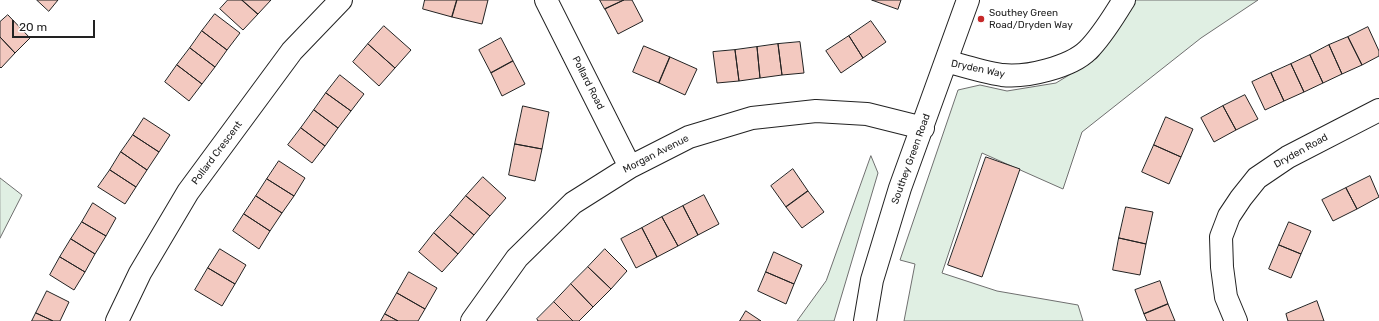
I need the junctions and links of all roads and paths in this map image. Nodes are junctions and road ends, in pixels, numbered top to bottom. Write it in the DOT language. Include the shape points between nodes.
graph roads {
  1 [pos="341,0"];
  2 [pos="546,0"];
  3 [pos="968,0"];
  4 [pos="1124,0"];
  5 [pos="946,61"];
  6 [pos="1379,110"];
  7 [pos="923,128"];
  8 [pos="630,167"];
  9 [pos="118,321"];
  10 [pos="472,321"];
  11 [pos="865,321"];
  12 [pos="1236,321"];
  1 -- 9 [label="street, Pollard Crescent" via="292,51 188,192 140,273"];
  2 -- 8 [label="street, Pollard Road"];
  3 -- 5 [label="street, Southey Green Road"];
  4 -- 5 [label="street, Dryden Way" via="1105,30 1087,51 1064,64 1040,73 1022,76 1002,75"];
  5 -- 7 [label="street, Southey Green Road"];
  6 -- 12 [label="street, Dryden Road" via="1288,156 1257,178 1241,198 1229,216 1221,236 1226,297"];
  7 -- 8 [label="street, Morgan Avenue" via="867,114 816,111 752,118 689,136"];
  7 -- 11 [label="street, Southey Green Road" via="900,188 872,280"];
  8 -- 10 [label="street, Morgan Avenue" via="573,203 517,258"];
}
